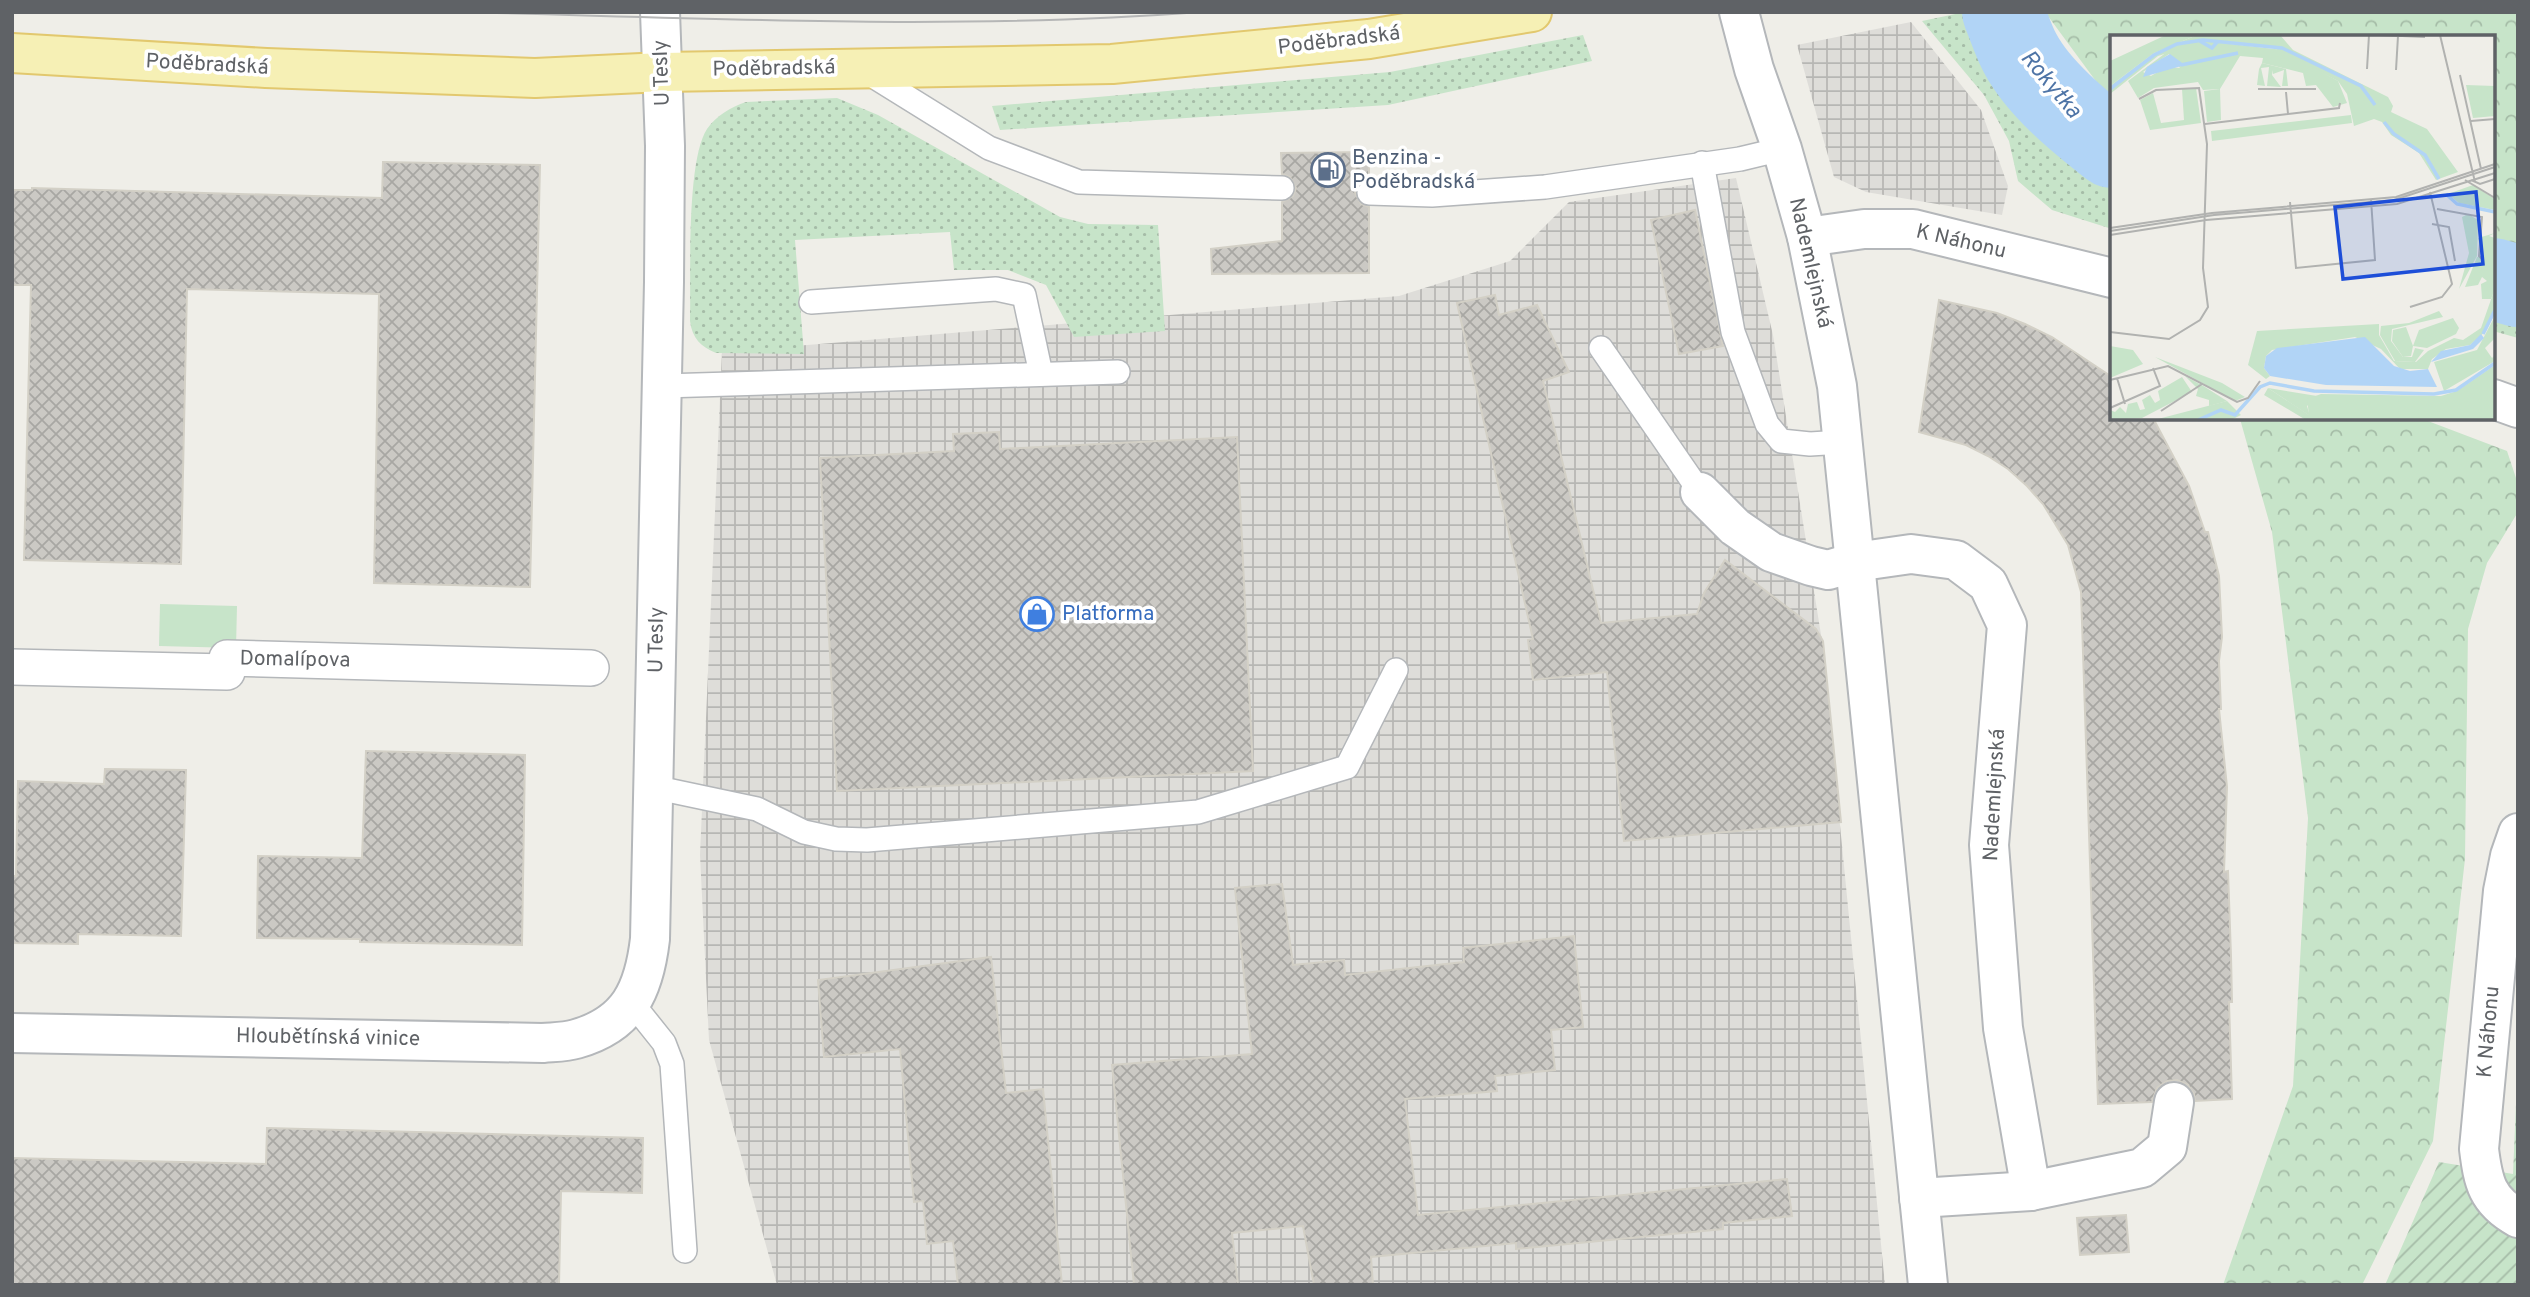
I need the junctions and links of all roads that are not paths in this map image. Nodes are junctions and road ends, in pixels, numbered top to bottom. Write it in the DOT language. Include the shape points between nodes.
graph roads {
  1 [pos="660,12"];
  2 [pos="1532,12"];
  3 [pos="1740,12"];
  4 [pos="12,53"];
  5 [pos="859,68"];
  6 [pos="663,72"];
  7 [pos="1782,149"];
  8 [pos="1702,163"];
  9 [pos="1282,188"];
  10 [pos="1369,193"];
  11 [pos="1807,237"];
  12 [pos="2110,278"];
  13 [pos="811,302"];
  14 [pos="1601,348"];
  15 [pos="1118,372"];
  16 [pos="1041,374"];
  17 [pos="663,386"];
  18 [pos="2495,400"];
  19 [pos="2518,408"];
  20 [pos="1842,442"];
  21 [pos="1700,492"];
  22 [pos="1855,562"];
  23 [pos="12,667"];
  24 [pos="591,668"];
  25 [pos="1396,670"];
  26 [pos="653,787"];
  27 [pos="2518,833"];
  28 [pos="632,1003"];
  29 [pos="12,1033"];
  30 [pos="2174,1102"];
  31 [pos="2031,1191"];
  32 [pos="1919,1198"];
  33 [pos="2518,1218"];
  34 [pos="685,1251"];
  35 [pos="1928,1285"];
  1 -- 6 [label="street, U Tesly"];
  2 -- 5 [label="main road, Poděbradská" via="1369,39 1112,64"];
  3 -- 7 [label="street, Nademlejnská"];
  4 -- 6 [label="main road, Poděbradská" via="535,78"];
  5 -- 6 [label="main road, Poděbradská"];
  5 -- 9 [label="lane" via="989,148 1079,183"];
  6 -- 17 [label="street, U Tesly"];
  7 -- 8 [label="lane"];
  7 -- 11 [label="street, Nademlejnská"];
  8 -- 10 [label="lane" via="1545,187 1432,195"];
  8 -- 20 [label="lane" via="1733,332 1767,424 1781,441"];
  11 -- 12 [label="street, K Náhonu" via="1864,229 1913,229"];
  11 -- 20 [label="street, Nademlejnská" via="1837,386"];
  13 -- 16 [label="lane" via="996,289 1024,295"];
  14 -- 21 [label="lane"];
  15 -- 16 [label="lane"];
  16 -- 17 [label="lane"];
  17 -- 26 [label="street, U Tesly"];
  18 -- 19 [label="street"];
  20 -- 22 [label="street, Nademlejnská"];
  21 -- 22 [label="street, Nademlejnská" via="1735,527 1771,552 1828,570"];
  22 -- 31 [label="street, Nademlejnská" via="1911,554 1956,560 1989,584 2007,625 1989,845 2003,1028"];
  22 -- 32 [label="street, Nademlejnská"];
  23 -- 24 [label="street, Domalípova" via="226,672 226,658"];
  25 -- 26 [label="lane" via="1347,767 1198,812 836,839 804,832 757,809"];
  26 -- 28 [label="street, U Tesly" via="650,939 647,966"];
  27 -- 33 [label="street, K Náhonu" via="2503,891 2479,1149 2490,1195"];
  28 -- 29 [label="street, Hloubětínská vinice" via="609,1024 576,1039 543,1043"];
  28 -- 34 [label="lane" via="664,1042 672,1064"];
  30 -- 31 [label="street" via="2167,1147 2142,1168"];
  31 -- 32 [label="street"];
  32 -- 35 [label="street, Nademlejnská"];
}
